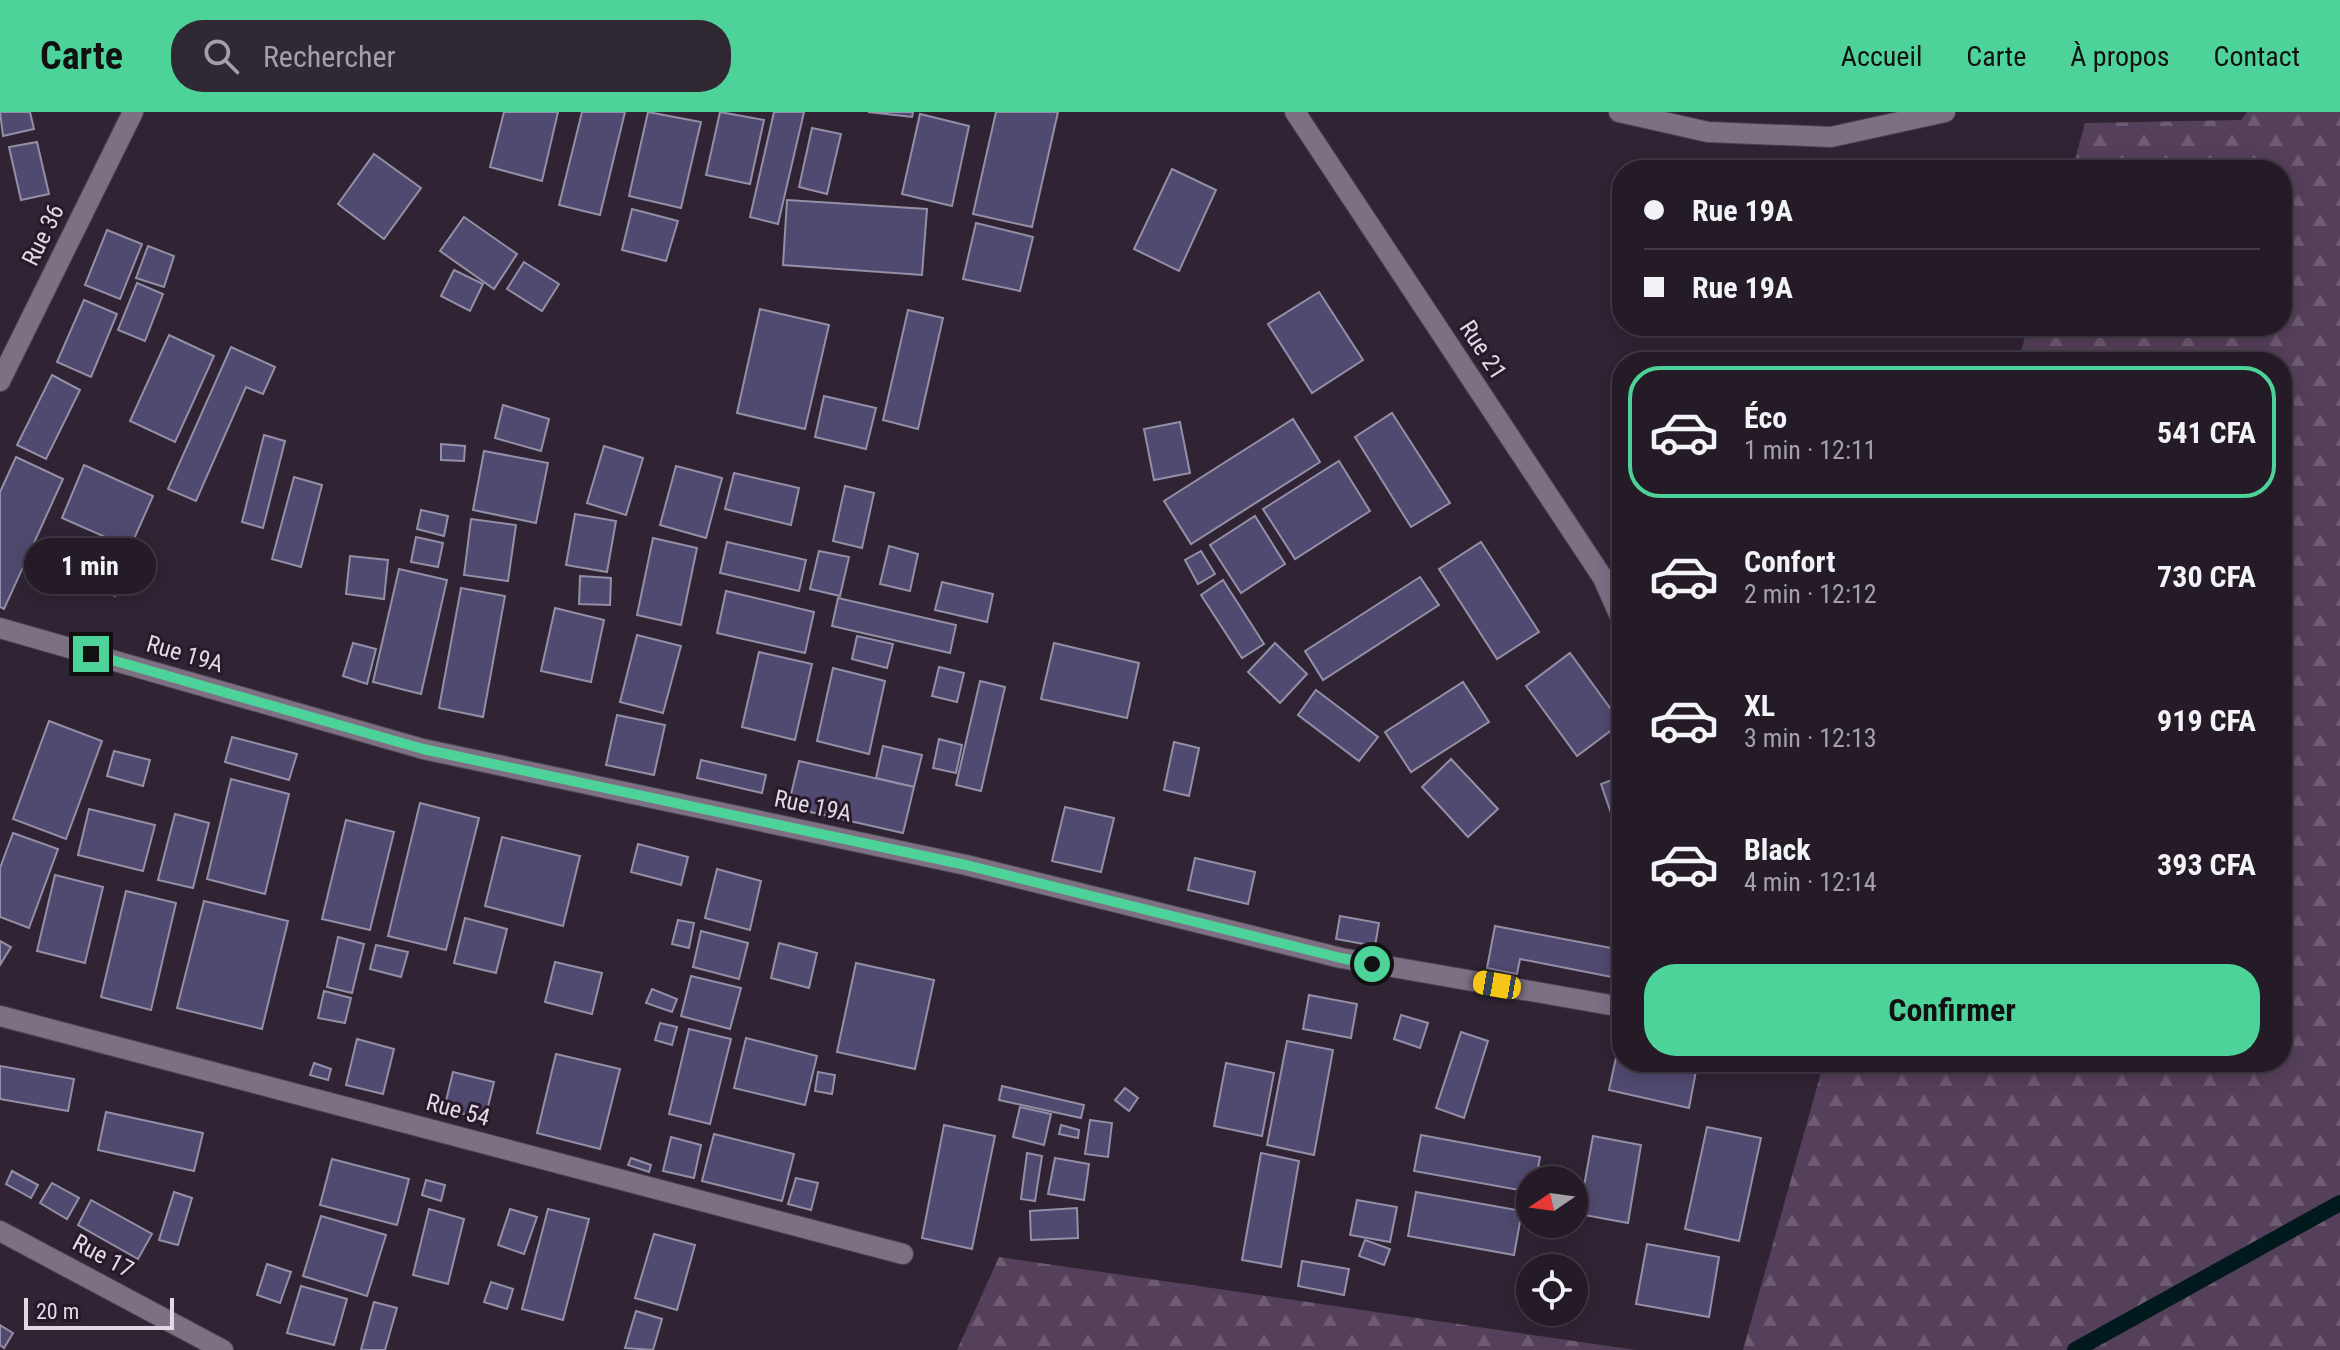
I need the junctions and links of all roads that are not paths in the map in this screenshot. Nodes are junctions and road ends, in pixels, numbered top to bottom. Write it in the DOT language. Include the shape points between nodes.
graph roads {
  1 [pos="133,112"];
  2 [pos="1295,112"];
  3 [pos="1619,112"];
  4 [pos="1945,112"];
  5 [pos="0,381"];
  6 [pos="1612,598"];
  7 [pos="0,628"];
  8 [pos="1612,1005"];
  9 [pos="0,1016"];
  10 [pos="0,1231"];
  11 [pos="903,1254"];
  12 [pos="223,1350"];
  1 -- 5 [label="street, Rue 36"];
  2 -- 6 [label="street, Rue 21"];
  3 -- 4 [label="street" via="1708,132 1831,137"];
  7 -- 8 [label="street, Rue 19A" via="423,749 966,865 1341,958"];
  9 -- 11 [label="street, Rue 54"];
  10 -- 12 [label="street, Rue 17"];
}
